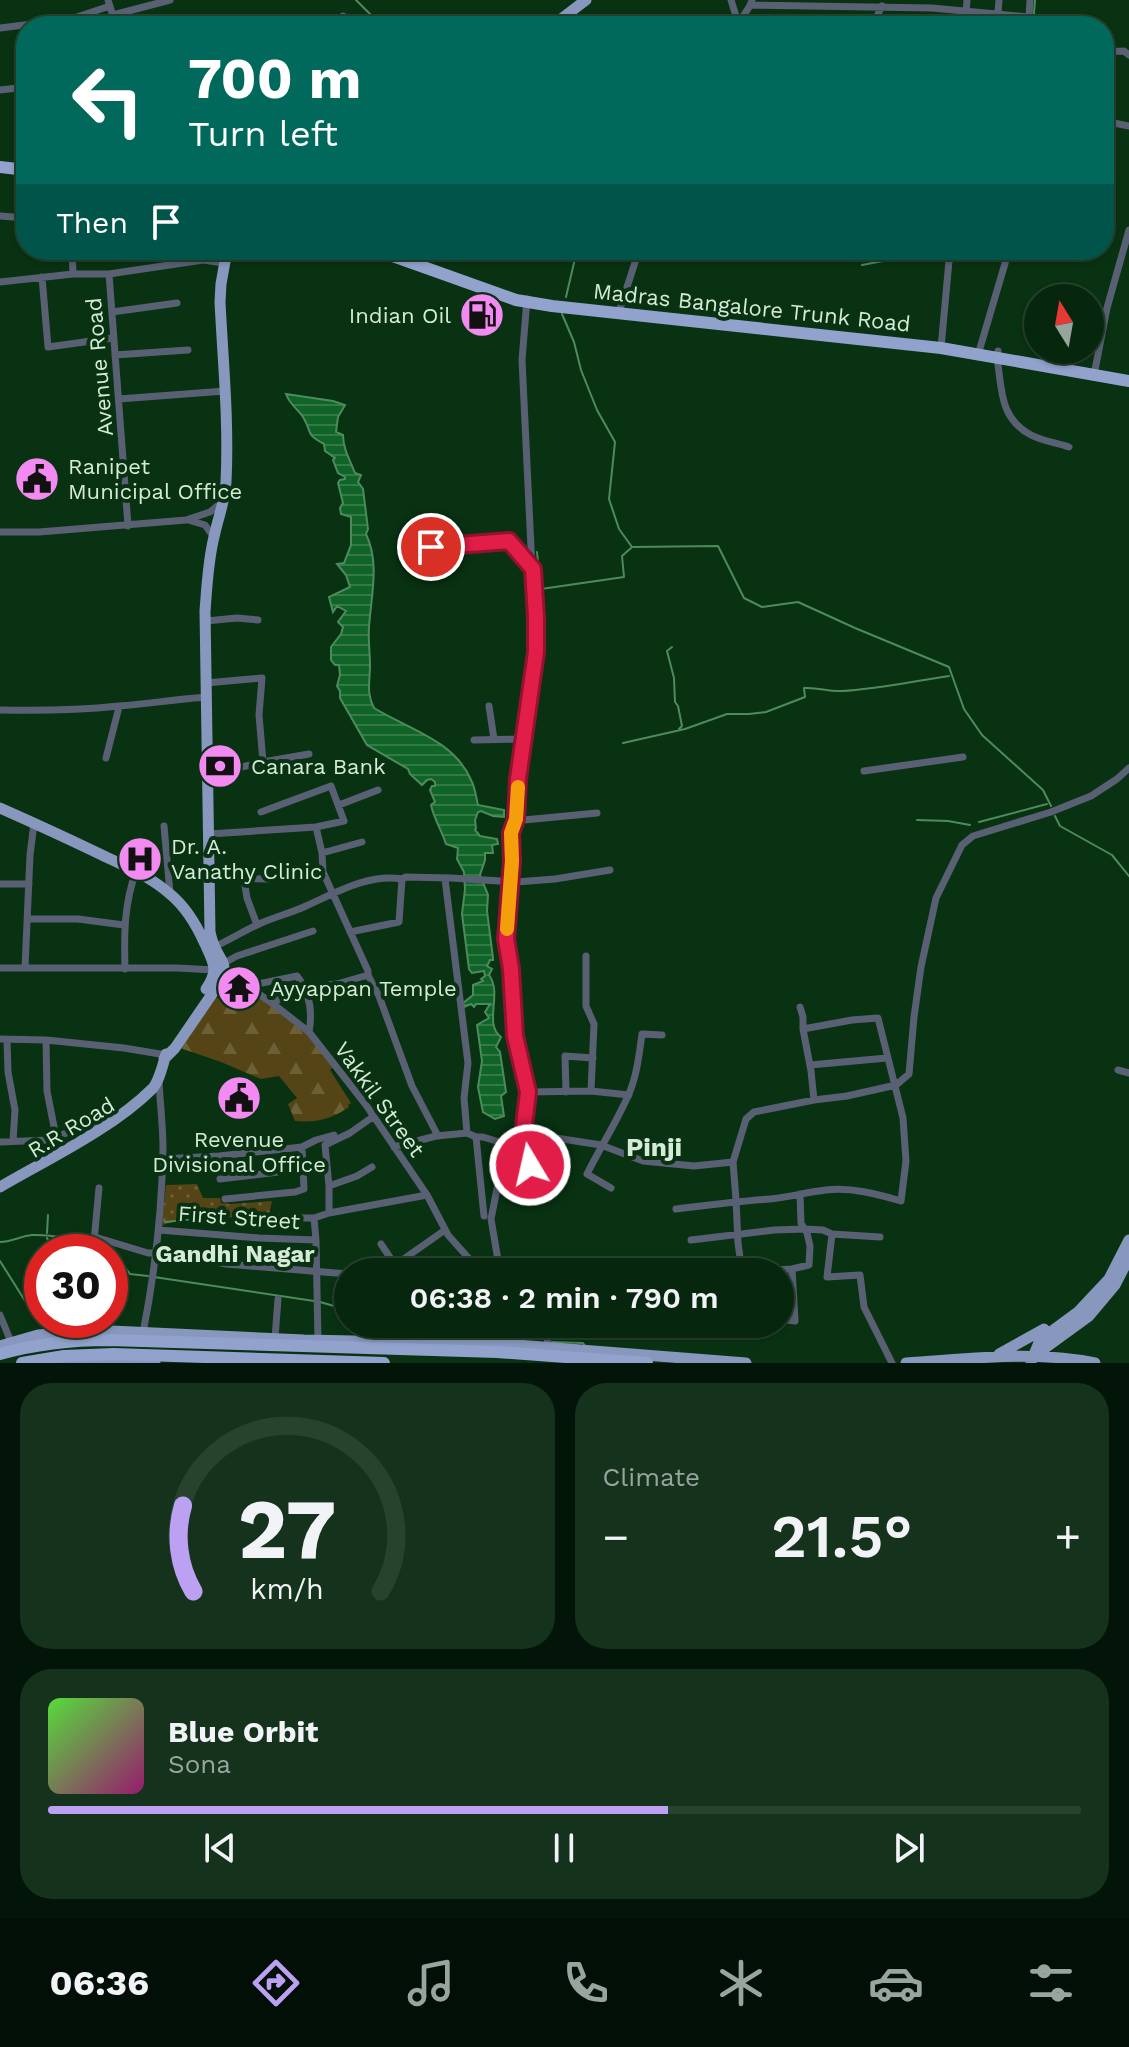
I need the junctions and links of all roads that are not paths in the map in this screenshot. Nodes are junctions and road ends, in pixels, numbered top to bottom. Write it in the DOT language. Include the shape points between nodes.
graph roads {
  1 [pos="170,0"];
  2 [pos="578,0"];
  3 [pos="586,0"];
  4 [pos="967,0"];
  5 [pos="999,0"];
  6 [pos="109,3"];
  7 [pos="752,3"];
  8 [pos="932,4"];
  9 [pos="882,6"];
  10 [pos="966,11"];
  11 [pos="998,13"];
  12 [pos="113,15"];
  13 [pos="78,16"];
  14 [pos="562,16"];
  15 [pos="565,16"];
  16 [pos="877,16"];
  17 [pos="966,16"];
  18 [pos="998,16"];
  19 [pos="1021,16"];
  20 [pos="1129,230"];
  21 [pos="72,260"];
  22 [pos="225,260"];
  23 [pos="404,260"];
  24 [pos="418,260"];
  25 [pos="636,260"];
  26 [pos="949,260"];
  27 [pos="1006,260"];
  28 [pos="224,263"];
  29 [pos="73,274"];
  30 [pos="109,274"];
  31 [pos="42,277"];
  32 [pos="0,282"];
  33 [pos="527,299"];
  34 [pos="177,303"];
  35 [pos="620,310"];
  36 [pos="112,312"];
  37 [pos="113,338"];
  38 [pos="941,346"];
  39 [pos="980,348"];
  40 [pos="188,350"];
  41 [pos="998,354"];
  42 [pos="115,355"];
  43 [pos="1094,371"];
  44 [pos="1129,374"];
  45 [pos="1129,381"];
  46 [pos="225,391"];
  47 [pos="119,399"];
  48 [pos="1069,447"];
  49 [pos="224,502"];
  50 [pos="186,520"];
  51 [pos="128,526"];
  52 [pos="0,532"];
  53 [pos="214,537"];
  54 [pos="431,547"];
  55 [pos="533,569"];
  56 [pos="258,620"];
  57 [pos="206,621"];
  58 [pos="206,683"];
  59 [pos="207,697"];
  60 [pos="489,706"];
  61 [pos="119,707"];
  62 [pos="0,710"];
  63 [pos="494,739"];
  64 [pos="524,739"];
  65 [pos="474,740"];
  66 [pos="309,754"];
  67 [pos="963,757"];
  68 [pos="106,758"];
  69 [pos="263,762"];
  70 [pos="1129,768"];
  71 [pos="864,771"];
  72 [pos="208,775"];
  73 [pos="378,790"];
  74 [pos="339,805"];
  75 [pos="0,808"];
  76 [pos="261,812"];
  77 [pos="597,813"];
  78 [pos="516,819"];
  79 [pos="34,823"];
  80 [pos="164,826"];
  81 [pos="316,827"];
  82 [pos="209,834"];
  83 [pos="362,842"];
  84 [pos="322,853"];
  85 [pos="610,870"];
  86 [pos="136,871"];
  87 [pos="323,872"];
  88 [pos="210,878"];
  89 [pos="402,879"];
  90 [pos="445,879"];
  91 [pos="244,880"];
  92 [pos="510,881"];
  93 [pos="0,884"];
  94 [pos="29,884"];
  95 [pos="170,893"];
  96 [pos="332,893"];
  97 [pos="211,911"];
  98 [pos="190,917"];
  99 [pos="28,919"];
  100 [pos="124,925"];
  101 [pos="257,925"];
  102 [pos="313,931"];
  103 [pos="350,932"];
  104 [pos="214,947"];
  105 [pos="586,956"];
  106 [pos="0,968"];
  107 [pos="25,968"];
  108 [pos="125,969"];
  109 [pos="221,970"];
  110 [pos="368,975"];
  111 [pos="248,986"];
  112 [pos="305,987"];
  113 [pos="272,1003"];
  114 [pos="800,1007"];
  115 [pos="803,1029"];
  116 [pos="309,1032"];
  117 [pos="662,1035"];
  118 [pos="4,1040"];
  119 [pos="46,1040"];
  120 [pos="169,1052"];
  121 [pos="593,1058"];
  122 [pos="887,1058"];
  123 [pos="810,1065"];
  124 [pos="1118,1070"];
  125 [pos="1129,1073"];
  126 [pos="158,1075"];
  127 [pos="896,1085"];
  128 [pos="154,1087"];
  129 [pos="591,1091"];
  130 [pos="528,1092"];
  131 [pos="566,1092"];
  132 [pos="629,1095"];
  133 [pos="814,1100"];
  134 [pos="374,1116"];
  135 [pos="102,1127"];
  136 [pos="467,1133"];
  137 [pos="334,1135"];
  138 [pos="438,1136"];
  139 [pos="56,1137"];
  140 [pos="476,1137"];
  141 [pos="13,1141"];
  142 [pos="0,1142"];
  143 [pos="527,1142"];
  144 [pos="506,1144"];
  145 [pos="601,1145"];
  146 [pos="302,1147"];
  147 [pos="394,1147"];
  148 [pos="162,1159"];
  149 [pos="733,1162"];
  150 [pos="372,1167"];
  151 [pos="303,1169"];
  152 [pos="220,1179"];
  153 [pos="329,1186"];
  154 [pos="533,1187"];
  155 [pos="99,1188"];
  156 [pos="611,1188"];
  157 [pos="0,1190"];
  158 [pos="800,1194"];
  159 [pos="427,1195"];
  160 [pos="225,1199"];
  161 [pos="736,1200"];
  162 [pos="676,1209"];
  163 [pos="329,1213"];
  164 [pos="484,1216"];
  165 [pos="279,1218"];
  166 [pos="314,1218"];
  167 [pos="805,1229"];
  168 [pos="159,1230"];
  169 [pos="445,1230"];
  170 [pos="95,1234"];
  171 [pos="832,1234"];
  172 [pos="738,1235"];
  173 [pos="880,1237"];
  174 [pos="316,1240"];
  175 [pos="691,1240"];
  176 [pos="1129,1240"];
  177 [pos="381,1244"];
  178 [pos="128,1247"];
  179 [pos="155,1252"];
  180 [pos="390,1258"];
  181 [pos="405,1258"];
  182 [pos="469,1258"];
  183 [pos="498,1258"];
  184 [pos="740,1258"];
  185 [pos="1129,1258"];
  186 [pos="794,1269"];
  187 [pos="316,1271"];
  188 [pos="334,1273"];
  189 [pos="278,1299"];
  190 [pos="0,1315"];
  191 [pos="1072,1323"];
  192 [pos="128,1334"];
  193 [pos="1046,1335"];
  194 [pos="146,1337"];
  195 [pos="27,1338"];
  196 [pos="275,1338"];
  197 [pos="495,1338"];
  198 [pos="548,1338"];
  199 [pos="318,1340"];
  200 [pos="5,1344"];
  201 [pos="547,1347"];
  202 [pos="494,1348"];
  203 [pos="0,1354"];
  204 [pos="1009,1356"];
  205 [pos="987,1358"];
  206 [pos="1071,1359"];
  207 [pos="230,1360"];
  208 [pos="599,1361"];
  209 [pos="1033,1361"];
  210 [pos="625,1362"];
  211 [pos="22,1363"];
  212 [pos="65,1363"];
  213 [pos="155,1363"];
  214 [pos="384,1363"];
  215 [pos="647,1363"];
  216 [pos="746,1363"];
  217 [pos="892,1363"];
  218 [pos="906,1363"];
  219 [pos="1095,1363"];
  1 -- 12 [label="street"];
  2 -- 14 [label="main road"];
  3 -- 15 [label="main road"];
  4 -- 10 [label="street"];
  5 -- 11 [label="street"];
  6 -- 12 [label="street"];
  6 -- 13 [label="street"];
  7 -- 9 [label="street"];
  8 -- 9 [label="street"];
  8 -- 10 [label="street"];
  9 -- 16 [label="street"];
  10 -- 11 [label="street"];
  10 -- 17 [label="street"];
  11 -- 18 [label="street"];
  11 -- 19 [label="street"];
  20 -- 43 [label="street"];
  21 -- 29 [label="street"];
  22 -- 28 [label="main road"];
  23 -- 33 [label="highway, Madras Bangalore Trunk Road" via="516,300"];
  24 -- 33 [label="highway"];
  25 -- 35 [label="street"];
  26 -- 38 [label="street"];
  27 -- 39 [label="street"];
  28 -- 30 [label="street, Avenue Road" via="203,260"];
  28 -- 46 [label="main road" via="220,302"];
  29 -- 30 [label="street"];
  29 -- 31 [label="street"];
  30 -- 36 [label="street, Avenue Road"];
  31 -- 32 [label="street"];
  31 -- 37 [label="street" via="48,347"];
  33 -- 35 [label="highway, Madras Bangalore Trunk Road"];
  33 -- 55 [label="street" via="522,360"];
  34 -- 36 [label="street"];
  35 -- 38 [label="highway, Madras Bangalore Trunk Road"];
  36 -- 37 [label="street, Avenue Road"];
  37 -- 42 [label="street, Avenue Road"];
  38 -- 39 [label="highway"];
  38 -- 41 [label="highway, Madras Bangalore Trunk Road"];
  39 -- 41 [label="highway"];
  40 -- 42 [label="street"];
  41 -- 43 [label="highway, Madras Bangalore Trunk Road"];
  41 -- 48 [label="street" via="1006,412 1012,421 1032,436"];
  42 -- 47 [label="street, Avenue Road"];
  43 -- 44 [label="highway"];
  43 -- 45 [label="highway, Madras Bangalore Trunk Road"];
  46 -- 47 [label="street"];
  46 -- 49 [label="main road"];
  47 -- 51 [label="street, Avenue Road"];
  49 -- 50 [label="street"];
  49 -- 53 [label="main road"];
  50 -- 51 [label="street"];
  50 -- 53 [label="street" via="205,525"];
  51 -- 52 [label="street"];
  53 -- 57 [label="main road"];
  54 -- 55 [label="street" via="509,541"];
  55 -- 64 [label="street" via="536,652"];
  56 -- 57 [label="street"];
  57 -- 58 [label="main road"];
  58 -- 59 [label="main road"];
  58 -- 69 [label="street" via="262,678"];
  59 -- 61 [label="street"];
  59 -- 72 [label="main road"];
  60 -- 63 [label="street"];
  61 -- 62 [label="street"];
  61 -- 68 [label="street"];
  63 -- 64 [label="street"];
  63 -- 65 [label="street"];
  64 -- 78 [label="street"];
  66 -- 69 [label="street"];
  67 -- 71 [label="street"];
  69 -- 72 [label="street"];
  70 -- 127 [label="street" via="1091,796 973,836 962,845 936,898 919,980 909,1074"];
  72 -- 82 [label="main road"];
  73 -- 74 [label="street"];
  74 -- 76 [label="street" via="331,786"];
  74 -- 81 [label="street" via="344,821"];
  75 -- 79 [label="main road"];
  77 -- 78 [label="street"];
  78 -- 92 [label="street"];
  79 -- 86 [label="main road"];
  79 -- 94 [label="street"];
  80 -- 95 [label="street"];
  81 -- 82 [label="street"];
  81 -- 84 [label="street"];
  82 -- 88 [label="main road"];
  83 -- 84 [label="street"];
  84 -- 87 [label="street"];
  85 -- 92 [label="street"];
  86 -- 95 [label="main road"];
  86 -- 100 [label="street"];
  87 -- 91 [label="street"];
  87 -- 96 [label="street"];
  88 -- 91 [label="street"];
  88 -- 97 [label="main road"];
  89 -- 90 [label="street"];
  89 -- 96 [label="street" via="370,881"];
  89 -- 103 [label="street" via="399,922"];
  90 -- 92 [label="street"];
  90 -- 136 [label="street" via="468,1063"];
  91 -- 101 [label="street"];
  92 -- 130 [label="street" via="506,939 515,1036"];
  93 -- 94 [label="street"];
  94 -- 99 [label="street"];
  95 -- 98 [label="main road"];
  96 -- 101 [label="street"];
  96 -- 103 [label="street"];
  97 -- 98 [label="main road"];
  97 -- 104 [label="main road"];
  98 -- 109 [label="main road"];
  99 -- 100 [label="street"];
  99 -- 107 [label="street"];
  100 -- 108 [label="street"];
  101 -- 104 [label="street"];
  102 -- 109 [label="street" via="237,956"];
  103 -- 110 [label="street"];
  104 -- 109 [label="main road"];
  105 -- 121 [label="street"];
  106 -- 107 [label="street"];
  107 -- 108 [label="street"];
  108 -- 109 [label="street"];
  109 -- 111 [label="street, Vakkil Street"];
  109 -- 120 [label="main road, R.R Road"];
  110 -- 112 [label="street"];
  110 -- 138 [label="street"];
  111 -- 112 [label="street" via="297,976"];
  111 -- 113 [label="street, Vakkil Street"];
  112 -- 113 [label="street"];
  112 -- 116 [label="street" via="312,1016"];
  113 -- 116 [label="street, Vakkil Street"];
  114 -- 115 [label="street"];
  115 -- 122 [label="street" via="878,1018"];
  115 -- 123 [label="street"];
  116 -- 134 [label="street, Vakkil Street"];
  117 -- 132 [label="street" via="642,1034"];
  118 -- 119 [label="street"];
  118 -- 141 [label="street" via="15,1110"];
  119 -- 120 [label="street"];
  119 -- 139 [label="street" via="47,1091"];
  120 -- 126 [label="main road, R.R Road"];
  121 -- 129 [label="street"];
  121 -- 131 [label="street" via="565,1056"];
  122 -- 123 [label="street"];
  122 -- 127 [label="street"];
  123 -- 133 [label="street"];
  124 -- 125 [label="street"];
  126 -- 128 [label="main road, R.R Road"];
  126 -- 148 [label="street"];
  127 -- 133 [label="street"];
  127 -- 158 [label="street" via="906,1161 901,1201 853,1190"];
  128 -- 135 [label="main road, R.R Road"];
  128 -- 157 [label="main road, R.R Road" via="152,1096 131,1114"];
  129 -- 131 [label="street"];
  129 -- 132 [label="street"];
  130 -- 131 [label="street"];
  130 -- 143 [label="street"];
  132 -- 145 [label="street"];
  133 -- 149 [label="street" via="754,1112 746,1119"];
  134 -- 147 [label="street, Vakkil Street"];
  134 -- 153 [label="street" via="325,1145"];
  135 -- 139 [label="street" via="81,1127"];
  135 -- 157 [label="main road, R.R Road"];
  136 -- 138 [label="street"];
  136 -- 140 [label="street"];
  137 -- 146 [label="street"];
  138 -- 147 [label="street"];
  139 -- 141 [label="street"];
  140 -- 144 [label="street"];
  140 -- 164 [label="street"];
  141 -- 142 [label="street"];
  143 -- 144 [label="street"];
  143 -- 145 [label="street" via="556,1138"];
  143 -- 154 [label="street"];
  144 -- 183 [label="street" via="491,1219"];
  145 -- 149 [label="street" via="643,1161 694,1166"];
  145 -- 156 [label="street" via="587,1174"];
  146 -- 148 [label="street"];
  146 -- 151 [label="street"];
  147 -- 159 [label="street, Vakkil Street"];
  148 -- 168 [label="street"];
  149 -- 161 [label="street"];
  150 -- 153 [label="street"];
  151 -- 152 [label="street"];
  151 -- 160 [label="street" via="304,1189"];
  153 -- 163 [label="street"];
  155 -- 170 [label="street"];
  158 -- 161 [label="street"];
  158 -- 167 [label="street"];
  159 -- 163 [label="street"];
  159 -- 169 [label="street, Vakkil Street"];
  161 -- 162 [label="street"];
  161 -- 172 [label="street"];
  163 -- 166 [label="street"];
  165 -- 166 [label="street"];
  166 -- 174 [label="street"];
  167 -- 171 [label="street"];
  167 -- 172 [label="street"];
  167 -- 186 [label="street" via="809,1265"];
  168 -- 174 [label="street, First Street"];
  168 -- 179 [label="street"];
  169 -- 181 [label="street"];
  169 -- 182 [label="street, Vakkil Street"];
  171 -- 173 [label="street"];
  171 -- 217 [label="street" via="827,1277 860,1275 864,1307"];
  172 -- 175 [label="street"];
  172 -- 184 [label="street"];
  174 -- 187 [label="street"];
  176 -- 191 [label="main road" via="1109,1279"];
  177 -- 180 [label="street"];
  178 -- 179 [label="street"];
  179 -- 187 [label="street"];
  179 -- 194 [label="street"];
  185 -- 191 [label="main road" via="1108,1295 1089,1316"];
  187 -- 188 [label="street"];
  187 -- 199 [label="street"];
  189 -- 196 [label="street"];
  190 -- 200 [label="street"];
  191 -- 193 [label="main road"];
  191 -- 205 [label="main road" via="1052,1325"];
  191 -- 206 [label="main road" via="1066,1346"];
  191 -- 209 [label="main road"];
  192 -- 194 [label="main road"];
  193 -- 204 [label="main road"];
  193 -- 209 [label="main road"];
  194 -- 196 [label="main road"];
  194 -- 202 [label="highway"];
  194 -- 203 [label="highway" via="76,1340"];
  195 -- 200 [label="main road"];
  196 -- 199 [label="main road"];
  197 -- 202 [label="street"];
  198 -- 201 [label="street"];
  199 -- 202 [label="main road"];
  201 -- 202 [label="main road"];
  201 -- 216 [label="main road"];
  202 -- 208 [label="highway"];
  204 -- 205 [label="main road"];
  204 -- 209 [label="main road"];
  205 -- 218 [label="main road"];
  206 -- 209 [label="main road"];
  206 -- 219 [label="main road"];
  207 -- 211 [label="highway" via="89,1355"];
  207 -- 214 [label="highway"];
  208 -- 210 [label="highway"];
  210 -- 215 [label="highway"];
  212 -- 213 [label="main road"];
}
